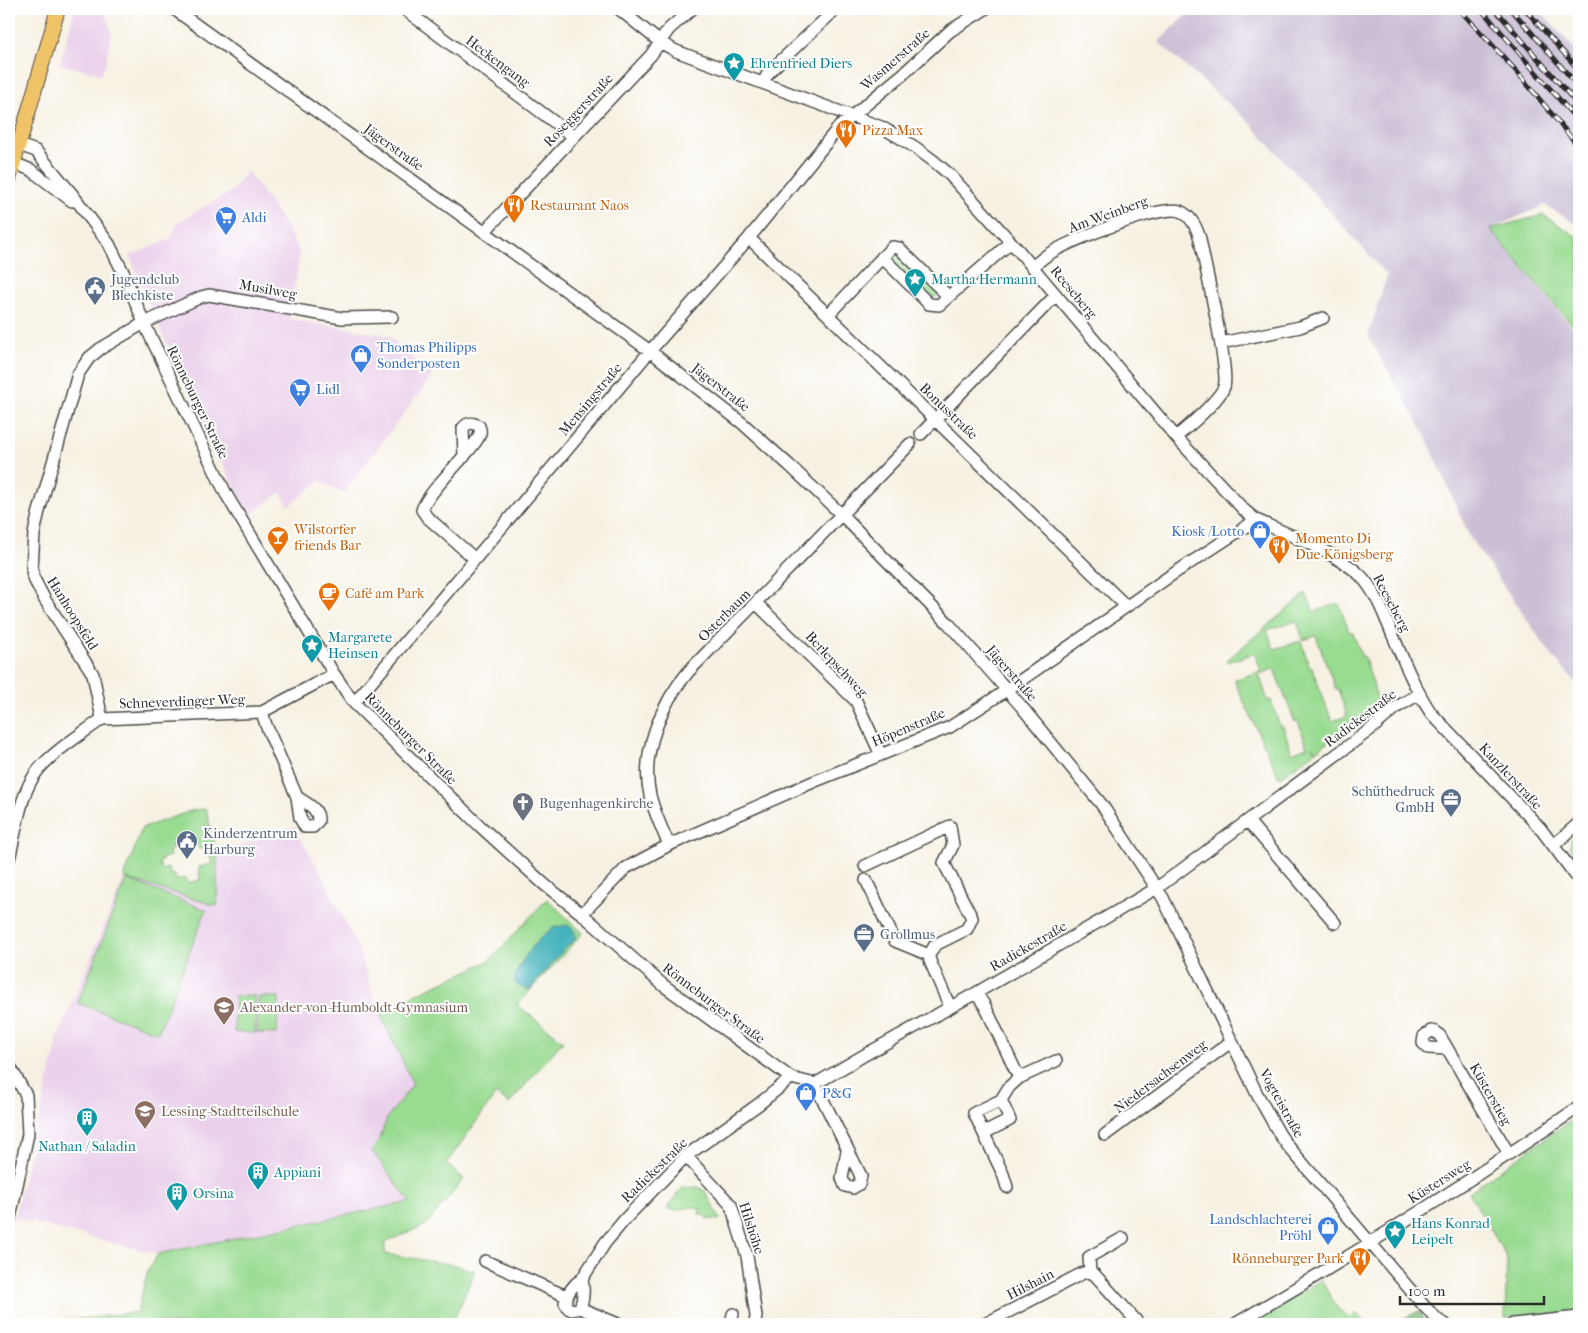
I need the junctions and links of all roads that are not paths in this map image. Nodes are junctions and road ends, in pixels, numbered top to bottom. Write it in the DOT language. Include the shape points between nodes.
graph roads {
  1 [pos="58,9"];
  2 [pos="174,9"];
  3 [pos="404,9"];
  4 [pos="620,9"];
  5 [pos="692,9"];
  6 [pos="836,9"];
  7 [pos="985,9"];
  8 [pos="660,42"];
  9 [pos="763,83"];
  10 [pos="851,116"];
  11 [pos="574,137"];
  12 [pos="19,144"];
  13 [pos="14,163"];
  14 [pos="9,179"];
  15 [pos="82,208"];
  16 [pos="485,231"];
  17 [pos="749,238"];
  18 [pos="1011,242"];
  19 [pos="882,258"];
  20 [pos="1033,267"];
  21 [pos="1056,295"];
  22 [pos="948,296"];
  23 [pos="828,314"];
  24 [pos="392,317"];
  25 [pos="1323,318"];
  26 [pos="144,323"];
  27 [pos="1220,343"];
  28 [pos="650,351"];
  29 [pos="935,418"];
  30 [pos="921,434"];
  31 [pos="1176,437"];
  32 [pos="910,444"];
  33 [pos="464,457"];
  34 [pos="841,514"];
  35 [pos="1256,520"];
  36 [pos="475,558"];
  37 [pos="756,603"];
  38 [pos="1126,606"];
  39 [pos="334,674"];
  40 [pos="1007,690"];
  41 [pos="1419,694"];
  42 [pos="354,703"];
  43 [pos="262,712"];
  44 [pos="102,719"];
  45 [pos="881,755"];
  46 [pos="297,797"];
  47 [pos="1248,821"];
  48 [pos="1579,823"];
  49 [pos="668,845"];
  50 [pos="1554,845"];
  51 [pos="9,859"];
  52 [pos="865,866"];
  53 [pos="866,880"];
  54 [pos="1579,880"];
  55 [pos="1158,888"];
  56 [pos="582,914"];
  57 [pos="1335,923"];
  58 [pos="929,956"];
  59 [pos="976,993"];
  60 [pos="950,1007"];
  61 [pos="1232,1041"];
  62 [pos="1448,1049"];
  63 [pos="1056,1060"];
  64 [pos="9,1065"];
  65 [pos="791,1078"];
  66 [pos="1019,1078"];
  67 [pos="815,1084"];
  68 [pos="1000,1100"];
  69 [pos="1579,1107"];
  70 [pos="984,1133"];
  71 [pos="1106,1135"];
  72 [pos="847,1151"];
  73 [pos="1509,1154"];
  74 [pos="686,1156"];
  75 [pos="1007,1187"];
  76 [pos="9,1222"];
  77 [pos="1123,1238"];
  78 [pos="1370,1243"];
  79 [pos="485,1261"];
  80 [pos="1090,1272"];
  81 [pos="582,1279"];
  82 [pos="566,1296"];
  83 [pos="580,1308"];
  84 [pos="1579,1317"];
  85 [pos="1239,1323"];
  86 [pos="618,1324"];
  87 [pos="755,1324"];
  88 [pos="985,1324"];
  89 [pos="1139,1324"];
  90 [pos="1445,1324"];
  91 [pos="1512,1324"];
  1 -- 12 [label="main road"];
  2 -- 16 [label="street, Jägerstraße"];
  3 -- 11 [label="street, Heckengang"];
  4 -- 8 [label="street, Reeseberg"];
  5 -- 8 [label="street, Roseggerstraße" via="669,29"];
  6 -- 9 [label="street" via="772,69"];
  7 -- 10 [label="street, Wasmerstraße" via="950,31"];
  8 -- 9 [label="street, Reeseberg"];
  8 -- 11 [label="street, Roseggerstraße"];
  9 -- 10 [label="street, Reeseberg"];
  10 -- 17 [label="street, Mensingstraße"];
  10 -- 18 [label="street, Reeseberg" via="894,134 940,165"];
  11 -- 16 [label="street, Roseggerstraße"];
  12 -- 13 [label="main road"];
  12 -- 15 [label="street, Rönneburger Straße" via="36,151"];
  13 -- 14 [label="main road"];
  13 -- 15 [label="street, Rönneburger Straße" via="31,170"];
  15 -- 26 [label="street, Rönneburger Straße" via="109,244"];
  16 -- 28 [label="street, Jägerstraße"];
  17 -- 23 [label="street, Bonusstraße"];
  17 -- 28 [label="street, Mensingstraße"];
  18 -- 20 [label="street, Reeseberg"];
  18 -- 22 [label="street"];
  19 -- 22 [label="street" via="929,304 939,305"];
  19 -- 22 [label="street" via="892,247 899,248"];
  19 -- 23 [label="street"];
  20 -- 21 [label="street, Reeseberg"];
  20 -- 27 [label="street, Am Weinberg" via="1055,250 1105,229 1151,213 1180,211 1197,230"];
  21 -- 29 [label="street"];
  21 -- 31 [label="street, Reeseberg"];
  23 -- 29 [label="street, Bonusstraße"];
  24 -- 26 [label="street, Musilweg" via="342,318 209,296"];
  25 -- 27 [label="street" via="1300,327"];
  26 -- 39 [label="street, Rönneburger Straße" via="226,494"];
  26 -- 44 [label="street, Hanhoopsfeld" via="100,349 78,374 34,534 33,577 93,674"];
  27 -- 31 [label="street, Am Weinberg" via="1226,378 1224,388"];
  28 -- 34 [label="street, Jägerstraße" via="742,423"];
  28 -- 36 [label="street, Mensingstraße"];
  29 -- 30 [label="street"];
  29 -- 38 [label="street, Bonusstraße"];
  31 -- 35 [label="street, Reeseberg"];
  32 -- 34 [label="street, Osterbaum"];
  33 -- 36 [label="street" via="425,501 422,510"];
  34 -- 37 [label="street, Osterbaum"];
  34 -- 40 [label="street, Jägerstraße" via="948,623"];
  35 -- 38 [label="street, Höpenstraße"];
  35 -- 41 [label="street, Reeseberg" via="1322,551 1360,575 1384,614"];
  36 -- 42 [label="street, Mensingstraße"];
  37 -- 45 [label="street, Berlepschweg" via="856,701"];
  37 -- 49 [label="street, Osterbaum" via="681,681 667,701 655,728 648,788"];
  38 -- 40 [label="street, Höpenstraße"];
  39 -- 42 [label="street, Rönneburger Straße"];
  39 -- 43 [label="street, Schneverdinger Weg"];
  40 -- 45 [label="street, Höpenstraße" via="950,727"];
  40 -- 55 [label="street, Jägerstraße" via="1098,799"];
  41 -- 47 [label="street, Radickestraße"];
  41 -- 50 [label="street, Kanzlerstraße" via="1431,713"];
  42 -- 56 [label="street, Rönneburger Straße" via="481,827"];
  43 -- 44 [label="street, Schneverdinger Weg"];
  43 -- 46 [label="street, Schneverdinger Weg"];
  44 -- 51 [label="street" via="38,769 26,790"];
  45 -- 49 [label="street, Höpenstraße"];
  47 -- 55 [label="street, Radickestraße"];
  47 -- 57 [label="street"];
  48 -- 50 [label="street"];
  49 -- 56 [label="street, Höpenstraße" via="626,868"];
  50 -- 54 [label="street, Kanzlerstraße"];
  52 -- 58 [label="street" via="950,826 953,845 944,863 972,918 967,928 935,945"];
  53 -- 58 [label="street" via="895,941"];
  55 -- 59 [label="street, Radickestraße"];
  55 -- 61 [label="street, Vogteistraße"];
  56 -- 65 [label="street, Rönneburger Straße" via="663,985"];
  58 -- 60 [label="street"];
  59 -- 60 [label="street, Radickestraße"];
  59 -- 66 [label="street"];
  60 -- 67 [label="street, Radickestraße"];
  61 -- 71 [label="street, Niedersachsenweg"];
  61 -- 78 [label="street, Vogteistraße" via="1257,1094 1288,1146"];
  62 -- 73 [label="street, Küsterstieg"];
  63 -- 66 [label="street"];
  64 -- 76 [label="street" via="26,1094 28,1134"];
  65 -- 67 [label="street"];
  65 -- 74 [label="street, Radickestraße"];
  66 -- 68 [label="street"];
  67 -- 72 [label="street"];
  68 -- 70 [label="street" via="974,1113"];
  68 -- 70 [label="street" via="1010,1120"];
  69 -- 73 [label="street, Küstersweg"];
  70 -- 75 [label="street"];
  73 -- 78 [label="street, Küstersweg"];
  74 -- 81 [label="street, Radickestraße" via="626,1218"];
  74 -- 87 [label="street, Hilshöhe" via="731,1205 747,1256"];
  77 -- 80 [label="street" via="1089,1257"];
  78 -- 85 [label="street, Küstersweg"];
  78 -- 90 [label="street, Vogteistraße" via="1428,1310"];
  79 -- 82 [label="street"];
  80 -- 88 [label="street, Hilshain"];
  80 -- 89 [label="street"];
  81 -- 82 [label="street, Radickestraße"];
  81 -- 83 [label="street" via="584,1296"];
  82 -- 83 [label="street" via="568,1308"];
  83 -- 86 [label="street"];
  84 -- 91 [label="street"];
}
